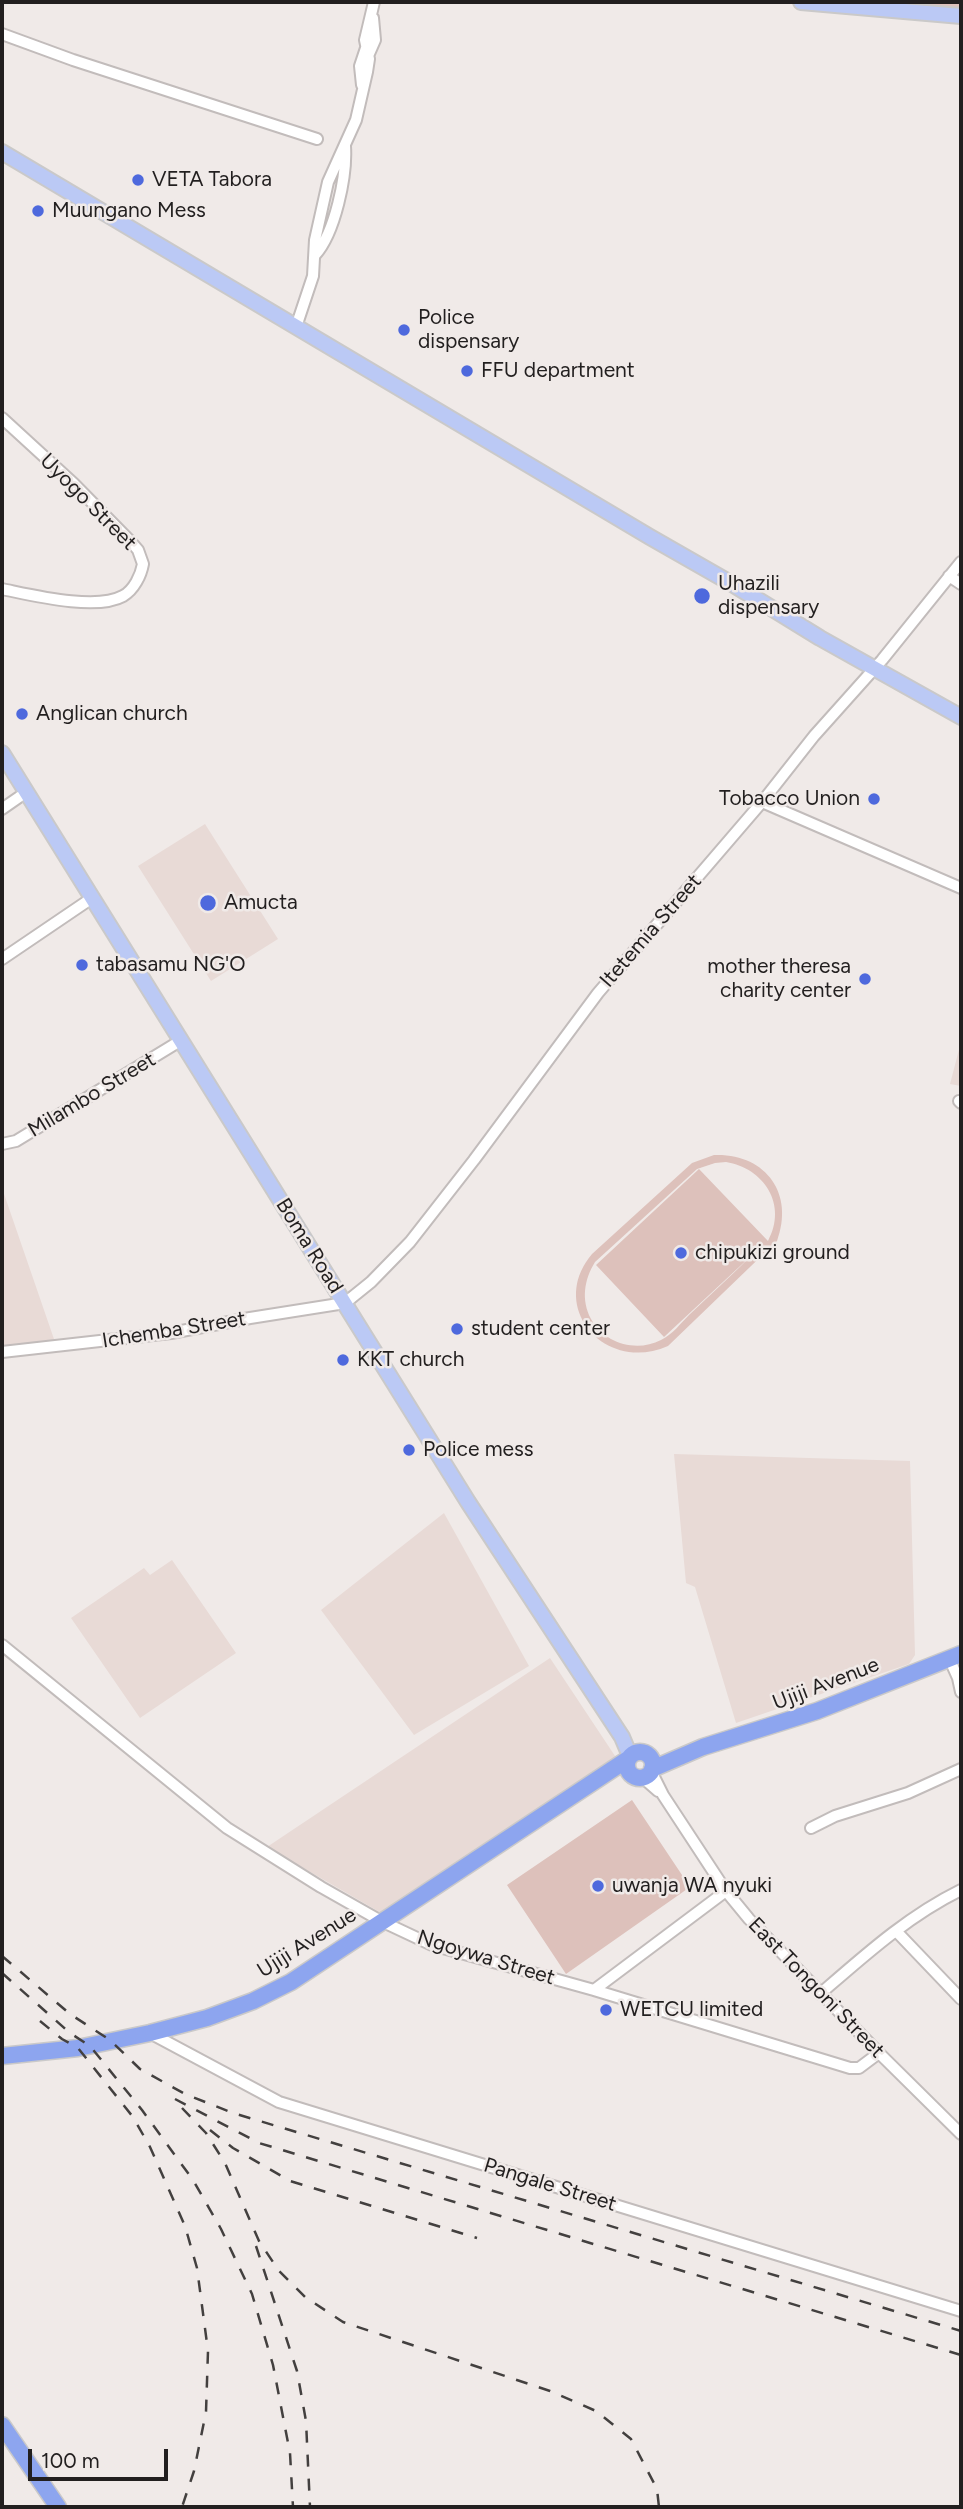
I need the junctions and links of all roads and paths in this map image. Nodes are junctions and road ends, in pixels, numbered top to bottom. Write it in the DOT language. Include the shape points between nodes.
graph roads {
  1 [pos="801,2"];
  2 [pos="373,5"];
  3 [pos="961,16"];
  4 [pos="2,34"];
  5 [pos="317,139"];
  6 [pos="2,152"];
  7 [pos="296,327"];
  8 [pos="2,418"];
  9 [pos="961,562"];
  10 [pos="949,576"];
  11 [pos="961,584"];
  12 [pos="2,589"];
  13 [pos="874,668"];
  14 [pos="961,717"];
  15 [pos="2,753"];
  16 [pos="25,793"];
  17 [pos="762,802"];
  18 [pos="2,809"];
  19 [pos="961,888"];
  20 [pos="92,898"];
  21 [pos="2,958"];
  22 [pos="180,1041"];
  23 [pos="2,1144"];
  24 [pos="345,1303"];
  25 [pos="2,1352"];
  26 [pos="2,1645"];
  27 [pos="955,1656"];
  28 [pos="961,1692"];
  29 [pos="640,1764"];
  30 [pos="961,1769"];
  31 [pos="811,1828"];
  32 [pos="961,1890"];
  33 [pos="726,1891"];
  34 [pos="381,1921"];
  35 [pos="896,1931"];
  36 [pos="594,1990"];
  37 [pos="820,1994"];
  38 [pos="961,1999"];
  39 [pos="150,2034"];
  40 [pos="879,2053"];
  41 [pos="2,2056"];
  42 [pos="961,2134"];
  43 [pos="961,2311"];
  44 [pos="2,2425"];
  45 [pos="58,2507"];
  1 -- 3 [label="main road"];
  2 -- 7 [label="street" via="375,40 367,52 356,120 328,182 310,288"];
  4 -- 5 [label="street"];
  6 -- 7 [label="main road"];
  7 -- 13 [label="main road"];
  8 -- 12 [label="street, Uyogo Street" via="131,542 144,564 126,595 112,601"];
  9 -- 10 [label="street, Itetemia Street"];
  10 -- 11 [label="street"];
  10 -- 13 [label="street, Itetemia Street"];
  13 -- 14 [label="main road"];
  13 -- 17 [label="street, Itetemia Street"];
  15 -- 16 [label="main road, Boma Road"];
  16 -- 18 [label="street"];
  16 -- 20 [label="main road, Boma Road"];
  17 -- 19 [label="street"];
  17 -- 24 [label="street, Itetemia Street" via="598,993 410,1242"];
  20 -- 21 [label="street"];
  20 -- 22 [label="main road, Boma Road"];
  22 -- 23 [label="street, Milambo Street" via="16,1141"];
  22 -- 24 [label="main road, Boma Road"];
  24 -- 25 [label="street, Ichemba Street" via="172,1333"];
  24 -- 29 [label="main road, Boma Road" via="468,1502"];
  26 -- 34 [label="street, Ngoywa Street" via="227,1828"];
  27 -- 28 [label="street"];
  27 -- 29 [label="highway, Ujiji Avenue" via="817,1711"];
  29 -- 33 [label="street, East Tongoni Street"];
  29 -- 34 [label="highway, Ujiji Avenue" via="599,1778"];
  30 -- 31 [label="street"];
  32 -- 35 [label="street"];
  33 -- 36 [label="street"];
  33 -- 37 [label="street, East Tongoni Street"];
  34 -- 36 [label="street, Ngoywa Street" via="432,1945"];
  34 -- 39 [label="highway, Ujiji Avenue" via="253,2001"];
  35 -- 37 [label="street"];
  35 -- 38 [label="street"];
  36 -- 40 [label="street, Ngoywa Street" via="850,2068 859,2068"];
  37 -- 40 [label="street, East Tongoni Street"];
  39 -- 41 [label="highway, Ujiji Avenue"];
  39 -- 43 [label="street, Pangale Street" via="279,2102"];
  40 -- 42 [label="street, East Tongoni Street"];
  44 -- 45 [label="highway"];
}
